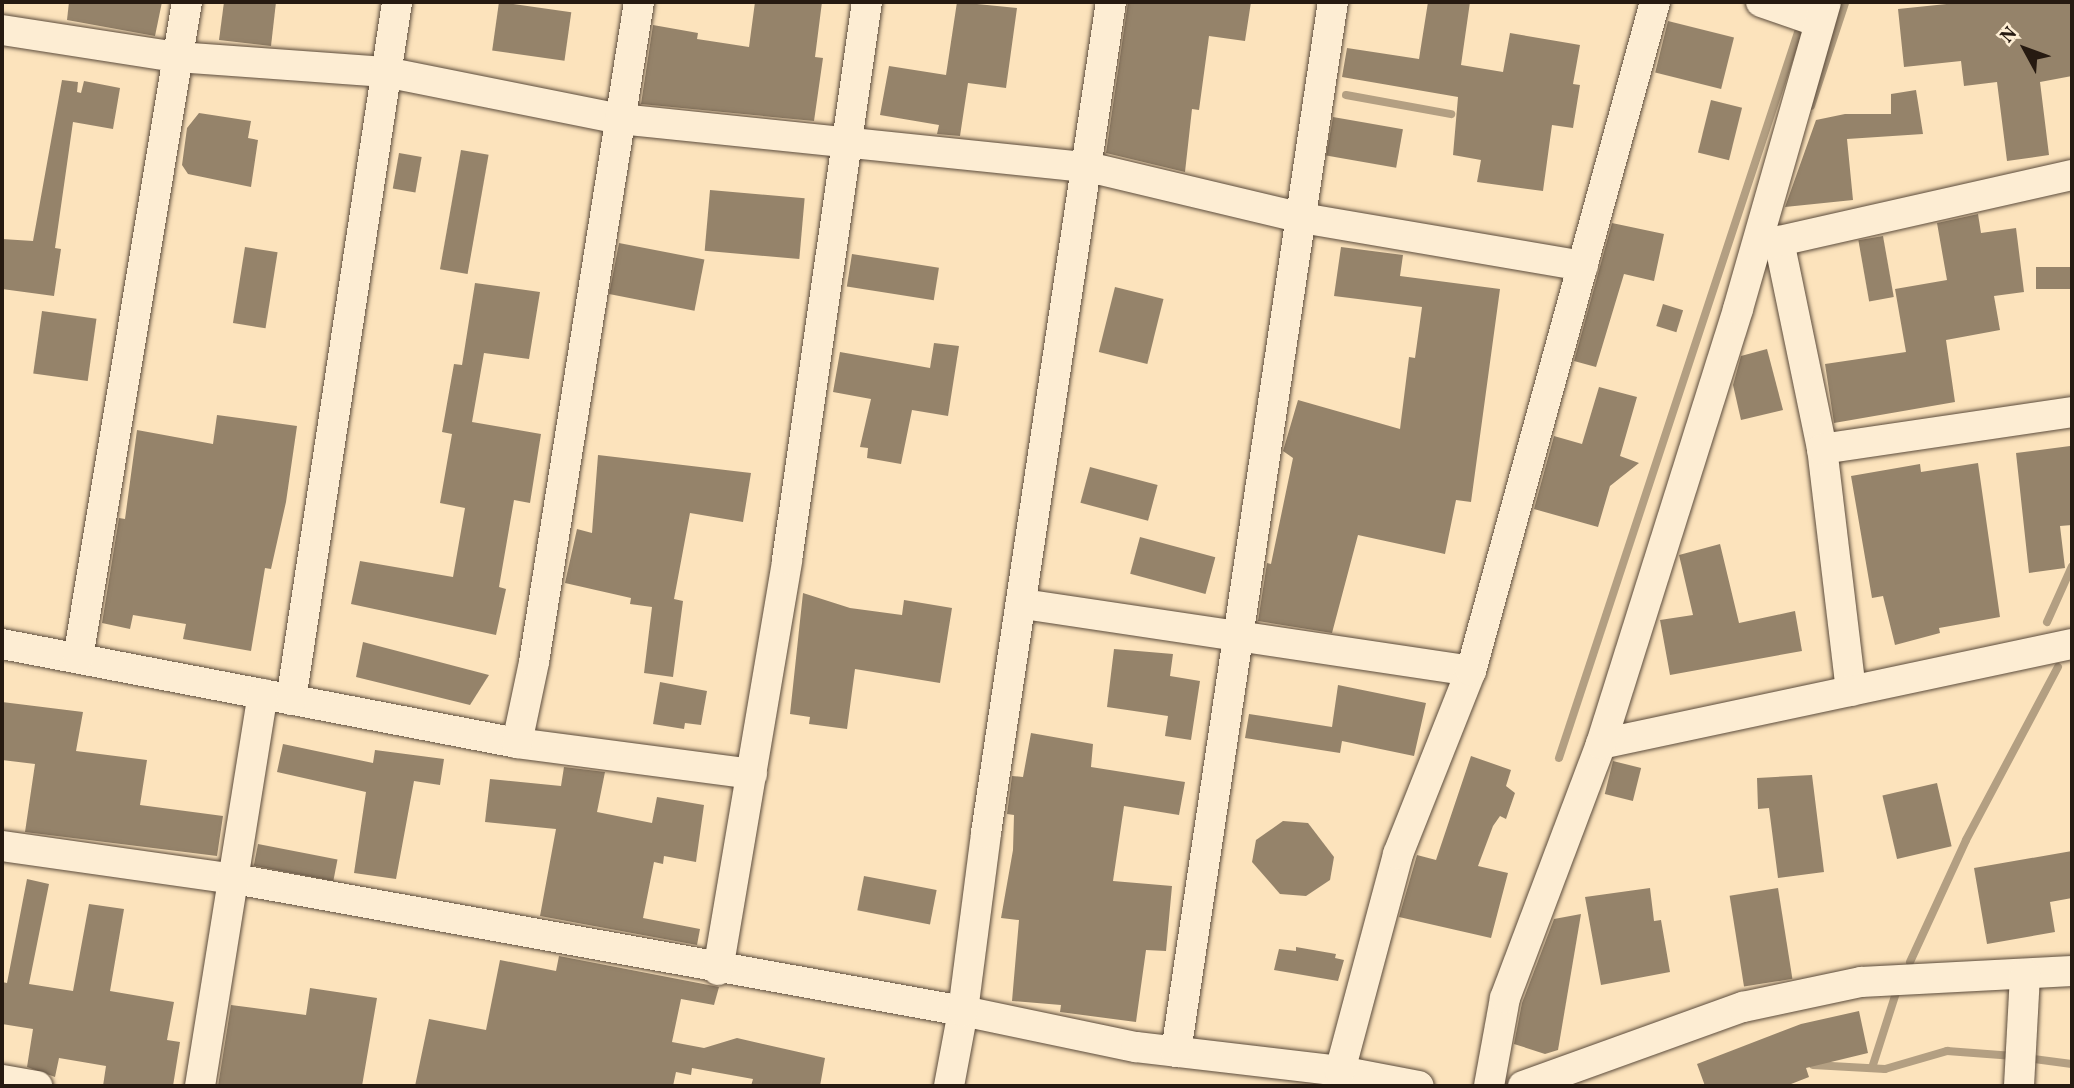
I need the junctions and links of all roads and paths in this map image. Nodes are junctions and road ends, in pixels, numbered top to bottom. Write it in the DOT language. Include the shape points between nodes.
graph roads {
  1 [pos="187,2"];
  2 [pos="397,2"];
  3 [pos="639,2"];
  4 [pos="867,2"];
  5 [pos="1111,2"];
  6 [pos="1333,2"];
  7 [pos="1656,2"];
  8 [pos="1761,2"];
  9 [pos="1823,12"];
  10 [pos="2,30"];
  11 [pos="177,57"];
  12 [pos="385,72"];
  13 [pos="620,120"];
  14 [pos="848,140"];
  15 [pos="1088,167"];
  16 [pos="2072,175"];
  17 [pos="1302,218"];
  18 [pos="1768,243"];
  19 [pos="1583,266"];
  20 [pos="2072,412"];
  21 [pos="1822,449"];
  22 [pos="1023,604"];
  23 [pos="1241,636"];
  24 [pos="2072,643"];
  25 [pos="2,644"];
  26 [pos="78,659"];
  27 [pos="1471,671"];
  28 [pos="1851,691"];
  29 [pos="277,697"];
  30 [pos="517,743"];
  31 [pos="1601,744"];
  32 [pos="752,774"];
  33 [pos="2,846"];
  34 [pos="235,879"];
  35 [pos="718,970"];
  36 [pos="2072,971"];
  37 [pos="2025,974"];
  38 [pos="963,1011"];
  39 [pos="1177,1052"];
  40 [pos="2020,1067"];
  41 [pos="1340,1071"];
  42 [pos="2,1080"];
  43 [pos="37,1086"];
  44 [pos="200,1086"];
  45 [pos="948,1086"];
  46 [pos="1419,1086"];
  47 [pos="1489,1086"];
  48 [pos="1523,1086"];
  1 -- 11 [label="street"];
  2 -- 12 [label="street"];
  3 -- 13 [label="street"];
  4 -- 14 [label="street"];
  5 -- 15 [label="street"];
  6 -- 17 [label="street"];
  7 -- 19 [label="street"];
  8 -- 9 [label="street"];
  9 -- 18 [label="street"];
  10 -- 11 [label="street"];
  11 -- 12 [label="street"];
  11 -- 26 [label="street"];
  12 -- 13 [label="street"];
  12 -- 29 [label="street"];
  13 -- 14 [label="street"];
  13 -- 30 [label="street" via="534,662"];
  14 -- 15 [label="street"];
  14 -- 32 [label="street"];
  15 -- 17 [label="street"];
  15 -- 22 [label="street"];
  16 -- 18 [label="street"];
  17 -- 19 [label="street"];
  17 -- 23 [label="street"];
  18 -- 21 [label="street"];
  18 -- 31 [label="street"];
  19 -- 27 [label="street"];
  20 -- 21 [label="street"];
  21 -- 28 [label="street"];
  22 -- 23 [label="street"];
  22 -- 38 [label="street"];
  23 -- 27 [label="street"];
  23 -- 39 [label="street"];
  24 -- 28 [label="street"];
  25 -- 26 [label="street"];
  26 -- 29 [label="street"];
  27 -- 41 [label="street" via="1398,854"];
  28 -- 31 [label="street"];
  29 -- 30 [label="street"];
  29 -- 34 [label="street"];
  30 -- 32 [label="street"];
  31 -- 47 [label="street" via="1504,998"];
  32 -- 35 [label="street"];
  33 -- 34 [label="street"];
  34 -- 35 [label="street"];
  34 -- 44 [label="street"];
  35 -- 38 [label="street"];
  36 -- 37 [label="street"];
  37 -- 40 [label="street"];
  37 -- 48 [label="street" via="1861,982 1743,1007"];
  38 -- 39 [label="street"];
  38 -- 45 [label="street"];
  39 -- 41 [label="street"];
  41 -- 46 [label="street"];
  42 -- 43 [label="street"];
}
